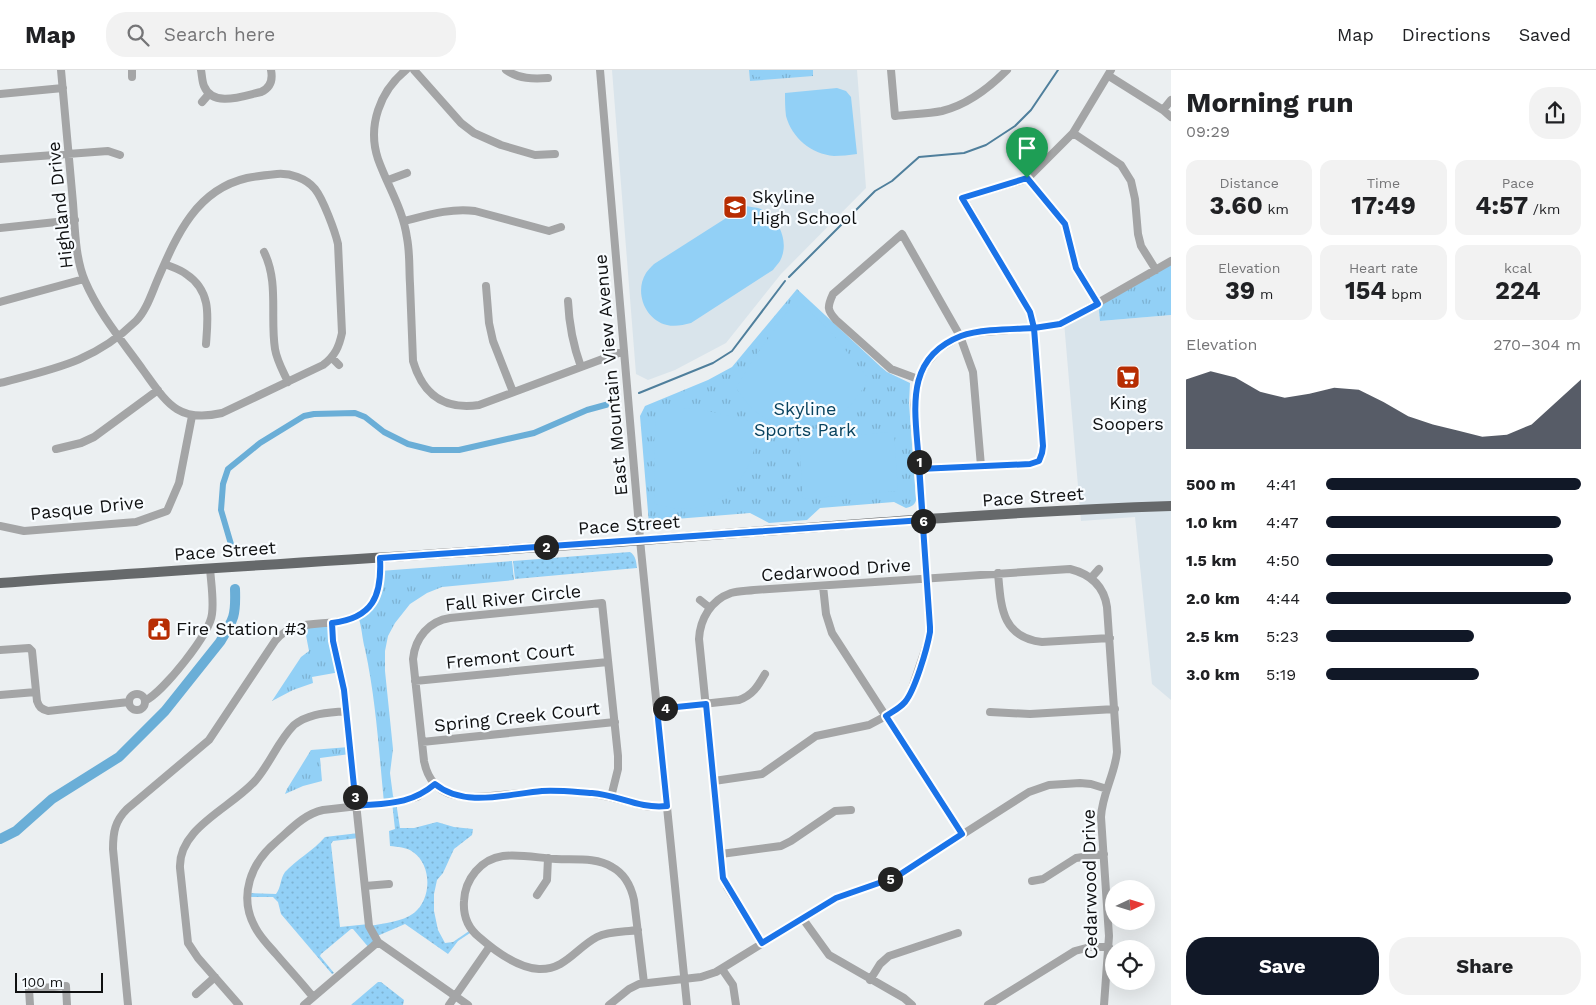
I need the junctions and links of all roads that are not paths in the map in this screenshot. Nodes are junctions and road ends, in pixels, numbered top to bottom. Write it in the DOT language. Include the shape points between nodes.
graph roads {
  1 [pos="62,70"];
  2 [pos="201,70"];
  3 [pos="271,70"];
  4 [pos="406,70"];
  5 [pos="414,70"];
  6 [pos="506,70"];
  7 [pos="600,70"];
  8 [pos="891,70"];
  9 [pos="1007,70"];
  10 [pos="1110,73"];
  11 [pos="548,78"];
  12 [pos="270,84"];
  13 [pos="63,88"];
  14 [pos="279,89"];
  15 [pos="0,94"];
  16 [pos="209,94"];
  17 [pos="1171,100"];
  18 [pos="202,102"];
  19 [pos="1163,110"];
  20 [pos="1171,117"];
  21 [pos="1073,133"];
  22 [pos="69,154"];
  23 [pos="555,154"];
  24 [pos="120,155"];
  25 [pos="0,160"];
  26 [pos="407,173"];
  27 [pos="1027,178"];
  28 [pos="388,180"];
  29 [pos="74,220"];
  30 [pos="404,221"];
  31 [pos="0,228"];
  32 [pos="561,228"];
  33 [pos="264,252"];
  34 [pos="1171,261"];
  35 [pos="165,264"];
  36 [pos="1156,270"];
  37 [pos="84,279"];
  38 [pos="486,286"];
  39 [pos="568,301"];
  40 [pos="0,302"];
  41 [pos="1098,304"];
  42 [pos="1034,328"];
  43 [pos="118,336"];
  44 [pos="960,336"];
  45 [pos="206,344"];
  46 [pos="624,351"];
  47 [pos="332,358"];
  48 [pos="339,366"];
  49 [pos="581,367"];
  50 [pos="918,379"];
  51 [pos="288,382"];
  52 [pos="0,384"];
  53 [pos="158,390"];
  54 [pos="513,392"];
  55 [pos="192,416"];
  56 [pos="56,449"];
  57 [pos="981,466"];
  58 [pos="919,469"];
  59 [pos="1171,506"];
  60 [pos="923,520"];
  61 [pos="0,526"];
  62 [pos="640,540"];
  63 [pos="380,558"];
  64 [pos="210,568"];
  65 [pos="1099,569"];
  66 [pos="998,573"];
  67 [pos="926,578"];
  68 [pos="1091,578"];
  69 [pos="0,583"];
  70 [pos="823,586"];
  71 [pos="700,600"];
  72 [pos="710,608"];
  73 [pos="332,623"];
  74 [pos="1110,638"];
  75 [pos="0,650"];
  76 [pos="608,662"];
  77 [pos="765,674"];
  78 [pos="415,681"];
  79 [pos="36,692"];
  80 [pos="0,695"];
  81 [pos="706,704"];
  82 [pos="657,709"];
  83 [pos="1115,709"];
  84 [pos="346,711"];
  85 [pos="990,712"];
  86 [pos="886,716"];
  87 [pos="615,722"];
  88 [pos="422,742"];
  89 [pos="714,780"];
  90 [pos="435,784"];
  91 [pos="1107,789"];
  92 [pos="611,797"];
  93 [pos="356,806"];
  94 [pos="667,806"];
  95 [pos="851,810"];
  96 [pos="962,834"];
  97 [pos="721,854"];
  98 [pos="1104,854"];
  99 [pos="548,858"];
  100 [pos="1032,881"];
  101 [pos="390,884"];
  102 [pos="365,886"];
  103 [pos="537,895"];
  104 [pos="803,919"];
  105 [pos="638,930"];
  106 [pos="958,933"];
  107 [pos="1109,940"];
  108 [pos="378,942"];
  109 [pos="762,943"];
  110 [pos="490,946"];
  111 [pos="1105,947"];
  112 [pos="722,969"];
  113 [pos="215,977"];
  114 [pos="684,979"];
  115 [pos="870,980"];
  116 [pos="644,983"];
  117 [pos="1105,990"];
  118 [pos="196,994"];
  119 [pos="455,996"];
  120 [pos="313,997"];
  121 [pos="30,1005"];
  122 [pos="67,1005"];
  123 [pos="128,1005"];
  124 [pos="239,1005"];
  125 [pos="304,1005"];
  126 [pos="449,1005"];
  127 [pos="468,1005"];
  128 [pos="609,1005"];
  129 [pos="687,1005"];
  130 [pos="736,1005"];
  131 [pos="912,1005"];
  132 [pos="988,1005"];
  133 [pos="1104,1005"];
  1 -- 13 [label="street, Highland Drive"];
  2 -- 16 [label="street"];
  3 -- 12 [label="street"];
  4 -- 28 [label="street" via="386,91 376,117 376,148"];
  5 -- 23 [label="street" via="461,123 474,133 535,155"];
  6 -- 11 [label="street" via="521,78"];
  7 -- 46 [label="street, East Mountain View Avenue"];
  8 -- 9 [label="street" via="895,116 942,111 963,103 980,94"];
  10 -- 19 [label="street"];
  10 -- 21 [label="street"];
  12 -- 14 [label="street"];
  12 -- 16 [label="street" via="260,92 223,100"];
  13 -- 15 [label="street"];
  13 -- 22 [label="street, Highland Drive"];
  16 -- 18 [label="street"];
  17 -- 19 [label="street"];
  19 -- 20 [label="street"];
  21 -- 27 [label="street"];
  21 -- 36 [label="street" via="1121,165 1131,182 1135,198 1141,246"];
  22 -- 24 [label="street" via="108,151"];
  22 -- 25 [label="street"];
  22 -- 29 [label="street, Highland Drive"];
  26 -- 28 [label="street"];
  27 -- 41 [label="street" via="1065,224 1076,268"];
  27 -- 42 [label="street" via="962,198 1030,312"];
  28 -- 30 [label="street"];
  29 -- 31 [label="street"];
  29 -- 37 [label="street, Highland Drive"];
  30 -- 32 [label="street" via="462,209 549,231"];
  30 -- 54 [label="street" via="413,361 422,391 460,406 479,405"];
  33 -- 51 [label="street" via="272,273 275,348"];
  34 -- 36 [label="street"];
  35 -- 43 [label="street" via="143,313"];
  35 -- 45 [label="street" via="186,273 202,291 209,314"];
  35 -- 47 [label="street" via="194,210 219,190 248,178 284,174 305,181 314,189 336,233 338,244 342,333"];
  36 -- 41 [label="street"];
  37 -- 40 [label="street"];
  37 -- 43 [label="street, Highland Drive"];
  38 -- 54 [label="street" via="489,323"];
  39 -- 49 [label="street" via="569,327"];
  41 -- 42 [label="street" via="1060,324"];
  42 -- 44 [label="street"];
  42 -- 57 [label="street" via="1042,453 1039,461"];
  43 -- 52 [label="street" via="63,367"];
  43 -- 53 [label="street, Highland Drive"];
  44 -- 50 [label="street" via="939,349"];
  44 -- 50 [label="street" via="902,234 833,294 829,311 836,320 891,369"];
  44 -- 57 [label="street" via="973,372"];
  46 -- 49 [label="street"];
  46 -- 62 [label="street, East Mountain View Avenue"];
  47 -- 48 [label="street"];
  47 -- 51 [label="street"];
  49 -- 54 [label="street"];
  50 -- 58 [label="street" via="914,405"];
  51 -- 55 [label="street" via="222,413"];
  53 -- 55 [label="street, Highland Drive" via="174,408"];
  53 -- 56 [label="street" via="94,437"];
  55 -- 61 [label="street, Pasque Drive" via="178,483 167,511 136,522 24,531"];
  57 -- 58 [label="street"];
  58 -- 60 [label="street"];
  59 -- 60 [label="main road, Pace Street"];
  60 -- 62 [label="main road, Pace Street"];
  60 -- 67 [label="street"];
  62 -- 63 [label="main road, Pace Street"];
  62 -- 82 [label="street, East Mountain View Avenue"];
  63 -- 64 [label="main road, Pace Street"];
  63 -- 73 [label="street" via="379,589 373,601 355,617"];
  64 -- 69 [label="main road, Pace Street"];
  64 -- 79 [label="street" via="212,614 207,629 176,672 158,692 145,700 142,708 133,708 129,702 48,711 39,706"];
  65 -- 68 [label="street"];
  66 -- 67 [label="street, Cedarwood Drive"];
  66 -- 68 [label="street, Cedarwood Drive" via="1068,569"];
  66 -- 74 [label="street" via="1002,613 1021,635 1042,642"];
  67 -- 70 [label="street, Cedarwood Drive"];
  67 -- 86 [label="street" via="929,638 910,694"];
  68 -- 74 [label="street, Cedarwood Drive" via="1106,600"];
  70 -- 72 [label="street, Cedarwood Drive" via="735,592 724,596"];
  70 -- 86 [label="street" via="825,610 832,632"];
  71 -- 72 [label="street"];
  72 -- 81 [label="street, Cedarwood Drive" via="699,632"];
  73 -- 84 [label="street"];
  73 -- 123 [label="street" via="299,626 278,637 209,740 127,809 117,823 113,833"];
  74 -- 83 [label="street, Cedarwood Drive"];
  75 -- 79 [label="street" via="29,648 32,651"];
  76 -- 78 [label="street, Fremont Court"];
  76 -- 78 [label="street, Fall River Circle" via="602,603 445,618 430,626 420,638 413,660"];
  76 -- 87 [label="street, Fall River Circle"];
  77 -- 81 [label="street" via="757,688 746,697"];
  78 -- 88 [label="street, Fall River Circle"];
  79 -- 80 [label="street"];
  81 -- 82 [label="street"];
  81 -- 89 [label="street, Cedarwood Drive"];
  82 -- 94 [label="street, East Mountain View Avenue"];
  83 -- 85 [label="street" via="1030,714"];
  83 -- 91 [label="street, Cedarwood Drive" via="1117,755"];
  84 -- 93 [label="street"];
  84 -- 113 [label="street" via="313,715 294,725 254,782 184,844 180,864 187,940"];
  86 -- 89 [label="street" via="869,725 816,736 762,774"];
  86 -- 96 [label="street"];
  87 -- 88 [label="street, Spring Creek Court"];
  87 -- 92 [label="street, Fall River Circle" via="618,763"];
  88 -- 90 [label="street, Fall River Circle" via="425,767"];
  89 -- 97 [label="street, Cedarwood Drive"];
  90 -- 92 [label="street" via="451,794 466,798 557,791"];
  90 -- 93 [label="street" via="413,798"];
  91 -- 96 [label="street" via="1083,783 1040,787"];
  91 -- 98 [label="street, Cedarwood Drive" via="1101,817"];
  92 -- 94 [label="street" via="647,807"];
  93 -- 102 [label="street"];
  93 -- 120 [label="street" via="323,810 306,817 265,852 254,867 248,885 248,907 255,928"];
  94 -- 114 [label="street, East Mountain View Avenue"];
  95 -- 97 [label="street" via="835,811 781,846"];
  96 -- 104 [label="street" via="896,877 836,898"];
  97 -- 109 [label="street, Cedarwood Drive" via="725,883"];
  98 -- 100 [label="street" via="1076,858 1043,879"];
  98 -- 107 [label="street, Cedarwood Drive"];
  99 -- 103 [label="street" via="547,880"];
  99 -- 105 [label="street" via="596,861 616,869 632,891"];
  99 -- 110 [label="street" via="500,857 472,875 464,896 466,918 475,933"];
  101 -- 102 [label="street"];
  102 -- 108 [label="street" via="369,926"];
  104 -- 109 [label="street"];
  104 -- 115 [label="street" via="829,955"];
  105 -- 110 [label="street" via="600,936 564,963 548,969 520,965"];
  105 -- 116 [label="street"];
  106 -- 115 [label="street" via="889,956"];
  108 -- 119 [label="street"];
  108 -- 120 [label="street"];
  109 -- 112 [label="street"];
  110 -- 119 [label="street"];
  111 -- 132 [label="street" via="1090,946 1075,951"];
  112 -- 114 [label="street" via="706,976"];
  112 -- 130 [label="street" via="733,986"];
  113 -- 118 [label="street"];
  113 -- 124 [label="street"];
  114 -- 116 [label="street"];
  114 -- 129 [label="street, East Mountain View Avenue"];
  115 -- 131 [label="street"];
  116 -- 128 [label="street" via="629,989"];
  117 -- 133 [label="street, Cedarwood Drive"];
  119 -- 126 [label="street"];
  119 -- 127 [label="street"];
  120 -- 125 [label="street"];
  121 -- 122 [label="street" via="29,989 66,986"];
}
